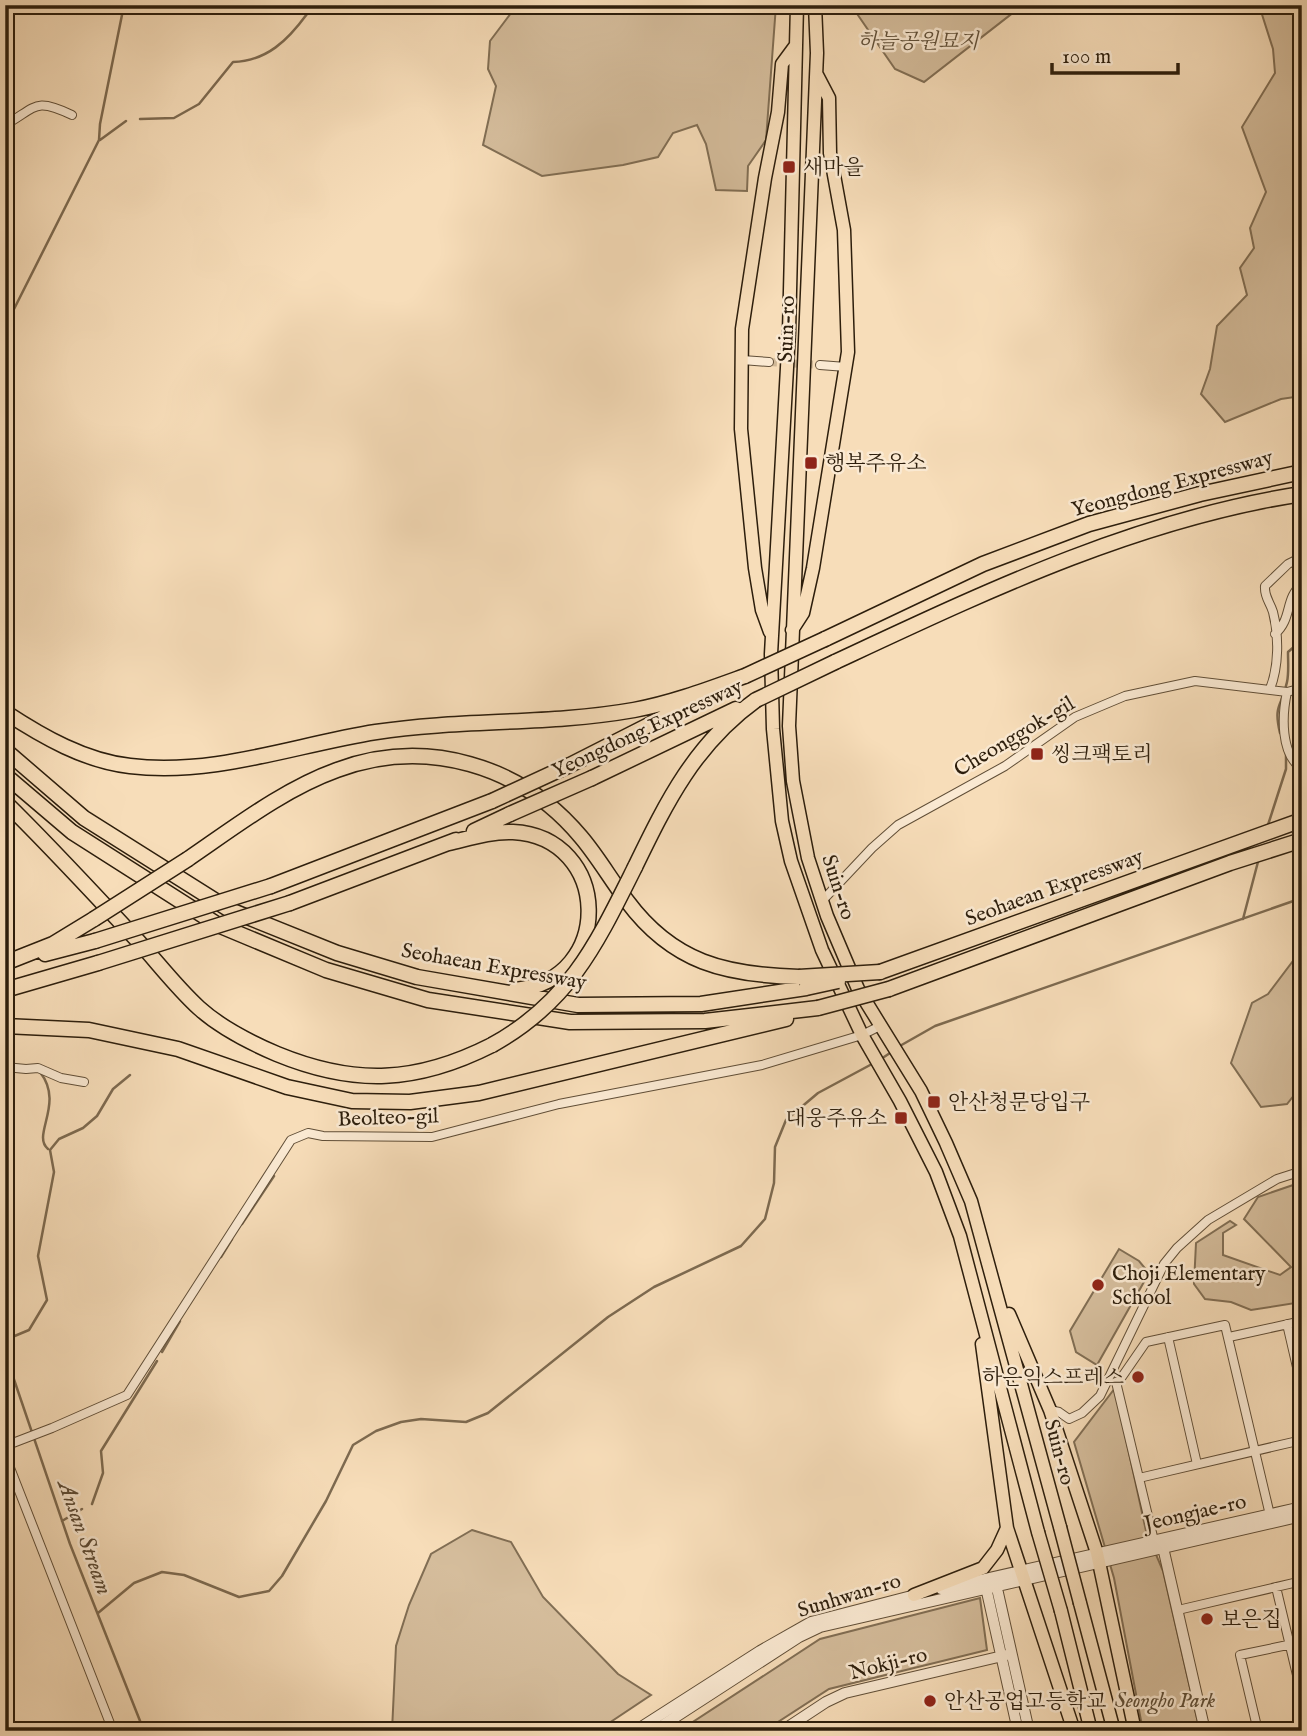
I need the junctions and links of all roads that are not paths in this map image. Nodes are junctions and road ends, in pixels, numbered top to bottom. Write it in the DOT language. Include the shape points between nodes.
graph roads {
  1 [pos="797,5"];
  2 [pos="816,5"];
  3 [pos="796,45"];
  4 [pos="816,74"];
  5 [pos="72,115"];
  6 [pos="5,125"];
  7 [pos="742,360"];
  8 [pos="769,362"];
  9 [pos="820,365"];
  10 [pos="846,367"];
  11 [pos="1302,472"];
  12 [pos="1302,494"];
  13 [pos="1302,557"];
  14 [pos="1302,584"];
  15 [pos="792,630"];
  16 [pos="1275,634"];
  17 [pos="772,638"];
  18 [pos="745,676"];
  19 [pos="1302,688"];
  20 [pos="1270,689"];
  21 [pos="1287,692"];
  22 [pos="756,700"];
  23 [pos="5,712"];
  24 [pos="5,750"];
  25 [pos="1302,769"];
  26 [pos="5,775"];
  27 [pos="5,802"];
  28 [pos="1302,820"];
  29 [pos="1301,840"];
  30 [pos="449,843"];
  31 [pos="822,901"];
  32 [pos="5,964"];
  33 [pos="802,982"];
  34 [pos="5,990"];
  35 [pos="500,992"];
  36 [pos="818,1008"];
  37 [pos="5,1026"];
  38 [pos="883,1030"];
  39 [pos="865,1040"];
  40 [pos="5,1067"];
  41 [pos="84,1082"];
  42 [pos="1302,1171"];
  43 [pos="990,1269"];
  44 [pos="979,1306"];
  45 [pos="1302,1321"];
  46 [pos="1287,1324"];
  47 [pos="1168,1337"];
  48 [pos="1229,1337"];
  49 [pos="1110,1374"];
  50 [pos="1117,1384"];
  51 [pos="1302,1389"];
  52 [pos="1050,1410"];
  53 [pos="1302,1440"];
  54 [pos="6,1445"];
  55 [pos="1255,1450"];
  56 [pos="5,1455"];
  57 [pos="1197,1464"];
  58 [pos="1139,1478"];
  59 [pos="1302,1507"];
  60 [pos="1269,1515"];
  61 [pos="1302,1516"];
  62 [pos="1007,1528"];
  63 [pos="1159,1543"];
  64 [pos="1098,1558"];
  65 [pos="1023,1576"];
  66 [pos="1302,1581"];
  67 [pos="990,1584"];
  68 [pos="1276,1587"];
  69 [pos="914,1595"];
  70 [pos="1178,1610"];
  71 [pos="1302,1642"];
  72 [pos="1290,1644"];
  73 [pos="1006,1655"];
  74 [pos="1302,1696"];
  75 [pos="795,1727"];
  76 [pos="113,1731"];
  77 [pos="635,1731"];
  78 [pos="654,1731"];
  79 [pos="782,1731"];
  80 [pos="1018,1731"];
  81 [pos="1029,1731"];
  82 [pos="1074,1731"];
  83 [pos="1091,1731"];
  84 [pos="1114,1731"];
  85 [pos="1135,1731"];
  86 [pos="1205,1731"];
  87 [pos="1258,1731"];
  1 -- 3 [label="main road, Suin-ro"];
  2 -- 4 [label="main road, Suin-ro"];
  3 -- 7 [label="main road" via="782,64 742,329"];
  3 -- 17 [label="main road, Suin-ro" via="789,332"];
  4 -- 10 [label="main road" via="829,98 830,153 844,230"];
  4 -- 15 [label="main road, Suin-ro"];
  5 -- 6 [label="street" via="42,104"];
  7 -- 8 [label="street"];
  7 -- 17 [label="main road" via="741,429 755,568"];
  9 -- 10 [label="street"];
  10 -- 15 [label="main road" via="810,580 803,613"];
  11 -- 18 [label="highway, Yeongdong Expressway, bridge" via="1089,524 983,564"];
  12 -- 22 [label="highway, Yeongdong Expressway, bridge" via="1205,513 1095,549 994,588"];
  13 -- 16 [label="street" via="1265,586"];
  14 -- 16 [label="street" via="1290,597 1287,617"];
  15 -- 31 [label="main road, Suin-ro" via="789,726 793,781 808,858"];
  16 -- 20 [label="street" via="1277,667"];
  17 -- 39 [label="main road, Suin-ro" via="772,729 791,861 822,950"];
  18 -- 23 [label="highway" via="627,711 379,732 233,762 162,769 95,759"];
  18 -- 32 [label="highway, Yeongdong Expressway, bridge" via="492,802 271,886"];
  19 -- 21 [label="street, Cheonggok-gil"];
  20 -- 21 [label="street, Cheonggok-gil"];
  20 -- 31 [label="street, Cheonggok-gil" via="1195,681 1125,696 1075,717 1005,766 898,825"];
  21 -- 25 [label="street" via="1283,727 1292,758"];
  22 -- 27 [label="highway, bridge" via="715,735 683,776 599,936 569,982 538,1014 492,1045 462,1059 406,1074 348,1075 305,1064 250,1042 199,1008"];
  22 -- 30 [label="highway, Yeongdong Expressway, bridge"];
  24 -- 35 [label="highway, Seohaean Expressway" via="84,818 230,910 337,953 417,977"];
  26 -- 36 [label="highway, Seohaean Expressway" via="72,832 218,925 326,970 428,1000 570,1022 705,1021"];
  28 -- 33 [label="highway, Seohaean Expressway, bridge" via="880,972"];
  29 -- 36 [label="highway, Seohaean Expressway, bridge" via="889,989"];
  30 -- 34 [label="highway, Yeongdong Expressway, bridge" via="290,903"];
  30 -- 35 [label="highway" via="502,832 541,838 571,861 586,887 590,917 574,959 541,985"];
  31 -- 38 [label="main road, Suin-ro" via="858,989"];
  32 -- 33 [label="highway, bridge" via="53,944 276,802 337,770 410,755 478,766 516,783 554,808 638,914 673,945 732,971"];
  33 -- 35 [label="highway, Seohaean Expressway" via="701,1004 578,1005"];
  36 -- 37 [label="highway" via="764,1026 479,1093 397,1102 352,1101 306,1091 177,1049 89,1030"];
  38 -- 39 [label="street, Beolteo-gil"];
  38 -- 43 [label="main road, Suin-ro" via="946,1143 971,1201"];
  39 -- 44 [label="main road, Suin-ro" via="936,1172"];
  39 -- 54 [label="street, Beolteo-gil" via="559,1104 432,1137 308,1133 291,1140 127,1395"];
  40 -- 41 [label="street" via="38,1068"];
  42 -- 49 [label="street" via="1277,1179 1208,1220 1177,1248 1164,1264"];
  43 -- 52 [label="main road"];
  43 -- 84 [label="main road, Suin-ro, bridge"];
  44 -- 62 [label="main road"];
  44 -- 83 [label="main road, Suin-ro, bridge"];
  45 -- 46 [label="street"];
  46 -- 48 [label="street"];
  46 -- 51 [label="street"];
  47 -- 48 [label="street" via="1225,1325"];
  47 -- 50 [label="street" via="1146,1342"];
  47 -- 57 [label="street"];
  48 -- 55 [label="street"];
  49 -- 50 [label="street"];
  49 -- 52 [label="street" via="1100,1396 1082,1413 1069,1419"];
  50 -- 58 [label="street"];
  52 -- 64 [label="main road"];
  53 -- 55 [label="street"];
  55 -- 57 [label="street"];
  55 -- 60 [label="street"];
  56 -- 76 [label="street"];
  57 -- 58 [label="street"];
  58 -- 63 [label="street"];
  59 -- 60 [label="street, Jeongjae-ro"];
  60 -- 63 [label="street, Jeongjae-ro"];
  61 -- 63 [label="street, Jeongjae-ro"];
  62 -- 65 [label="main road"];
  62 -- 69 [label="main road" via="983,1569"];
  63 -- 64 [label="street, Jeongjae-ro"];
  63 -- 70 [label="street"];
  64 -- 65 [label="street, Sunhwan-ro"];
  64 -- 85 [label="main road"];
  65 -- 67 [label="street, Sunhwan-ro"];
  65 -- 82 [label="main road"];
  66 -- 68 [label="street"];
  67 -- 69 [label="street, Sunhwan-ro"];
  67 -- 73 [label="street"];
  67 -- 78 [label="street, Sunhwan-ro" via="820,1627"];
  68 -- 70 [label="street"];
  68 -- 72 [label="street"];
  69 -- 77 [label="street, Sunhwan-ro" via="811,1622"];
  70 -- 86 [label="street"];
  71 -- 72 [label="street"];
  72 -- 74 [label="street"];
  72 -- 87 [label="street" via="1241,1655"];
  73 -- 75 [label="street, Nokji-ro" via="845,1693"];
  73 -- 80 [label="street"];
  73 -- 81 [label="street"];
  75 -- 79 [label="street, Nokji-ro"];
}
